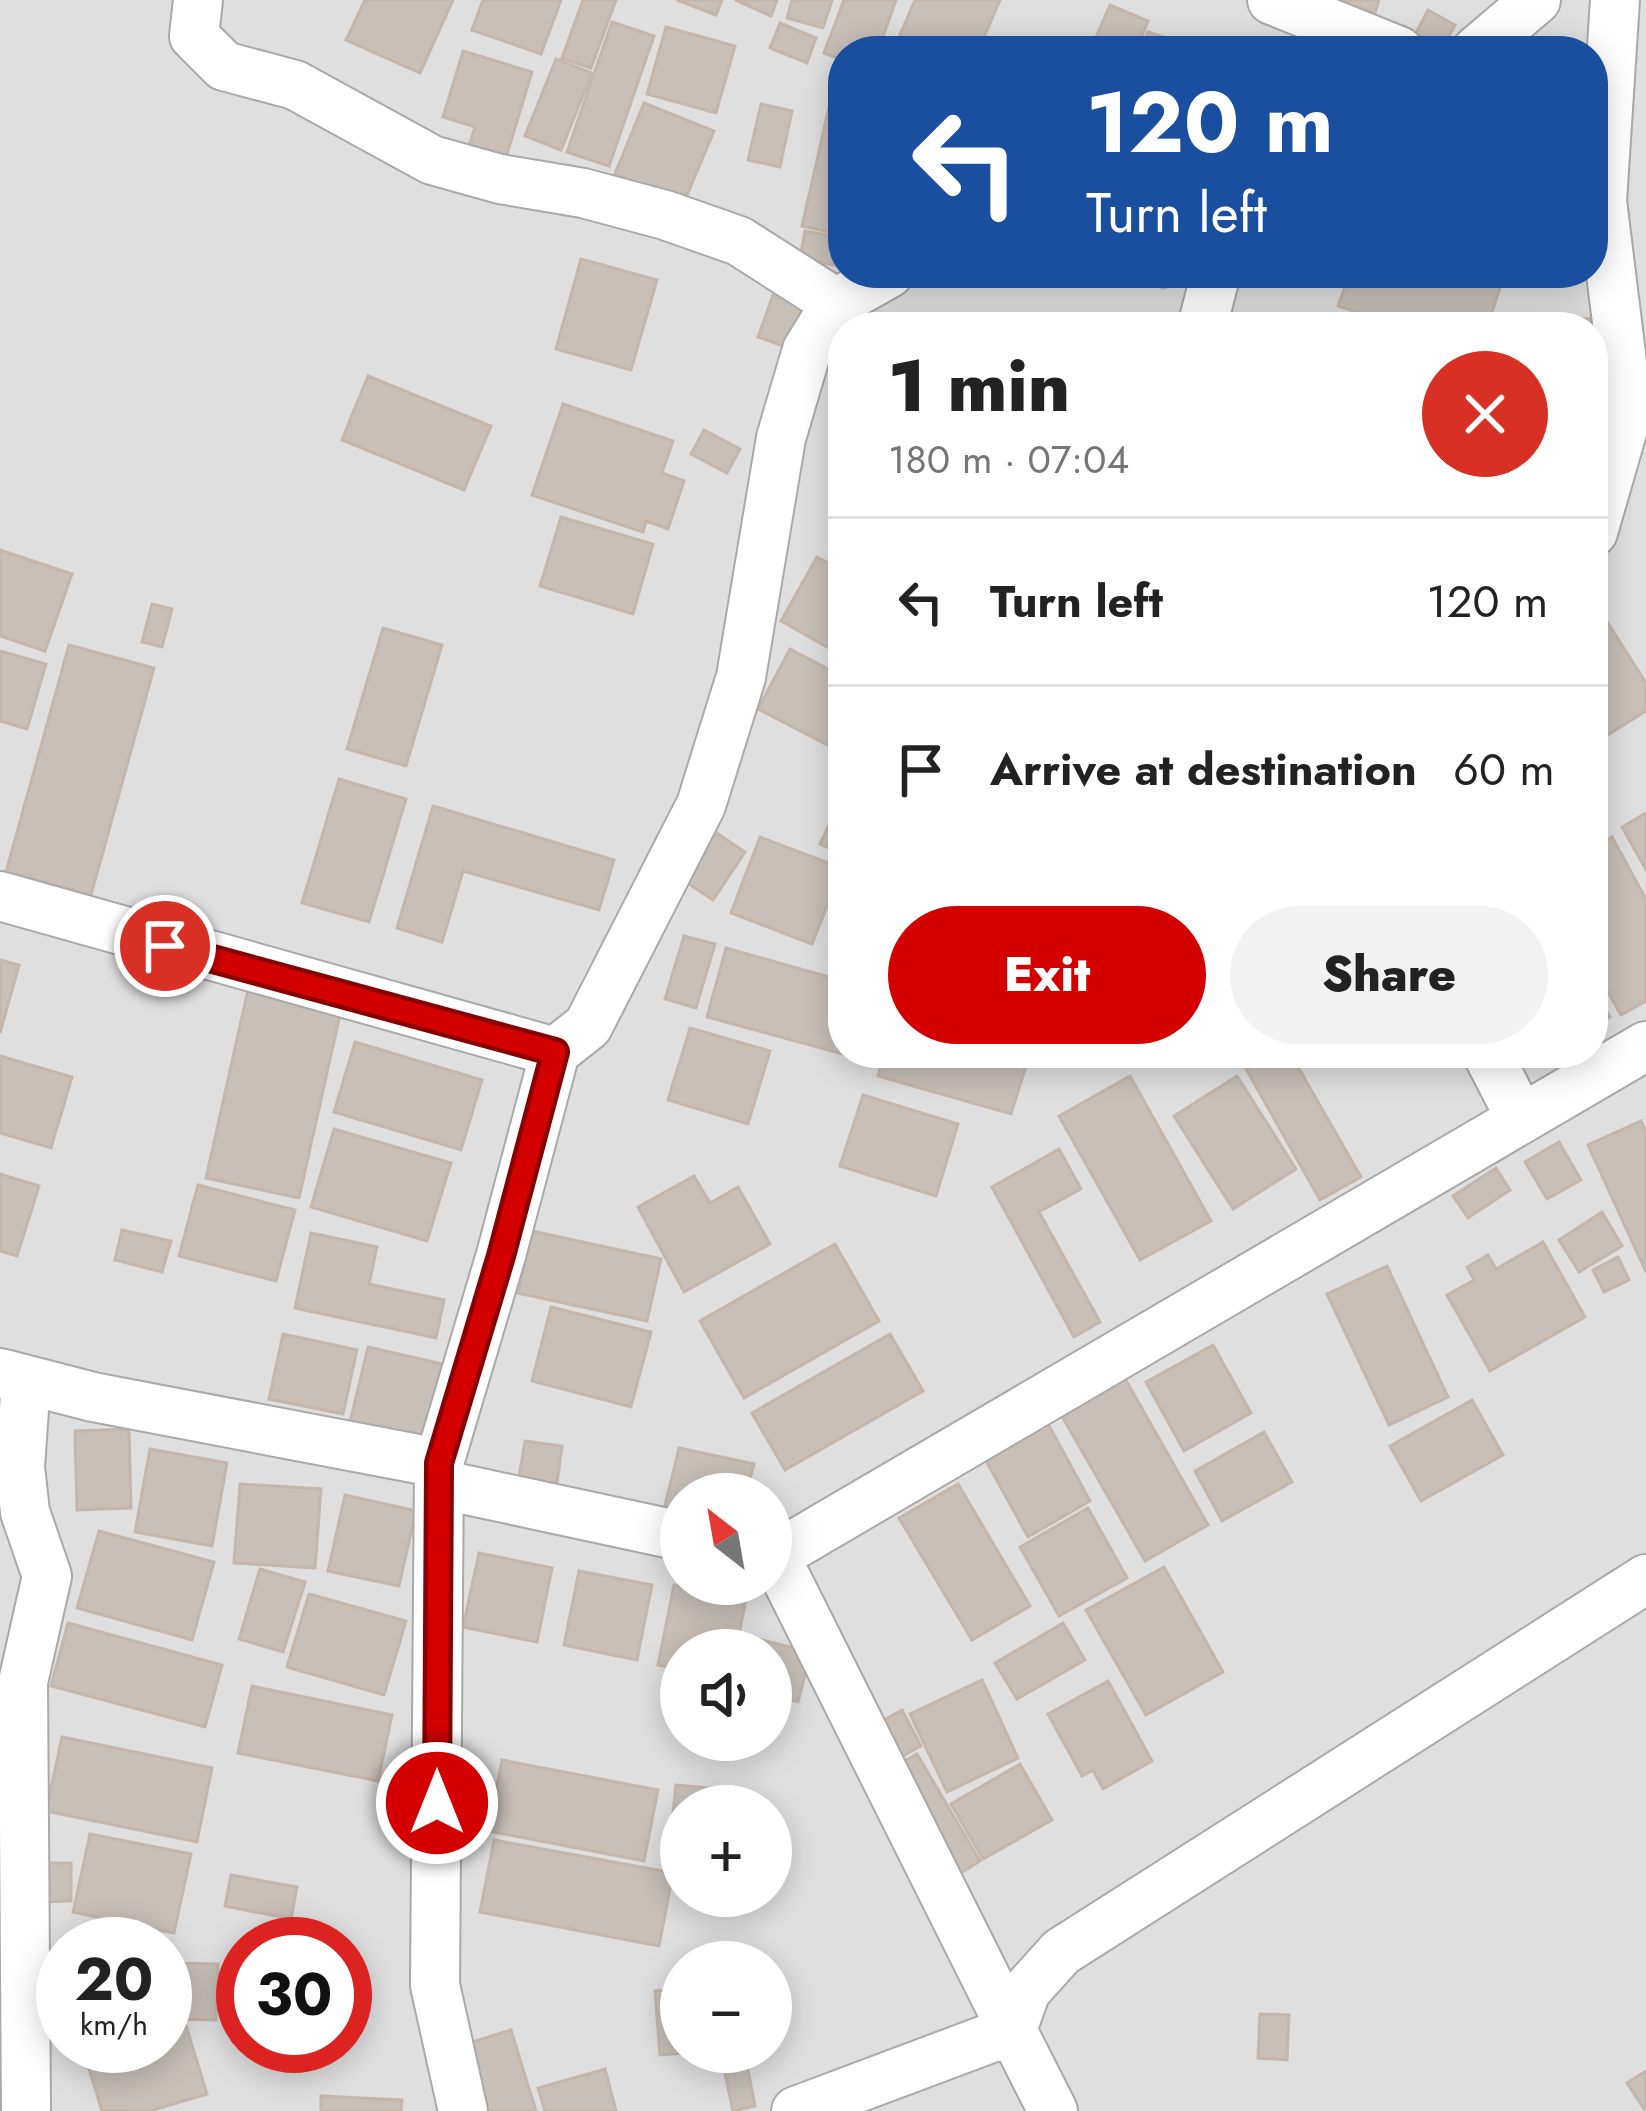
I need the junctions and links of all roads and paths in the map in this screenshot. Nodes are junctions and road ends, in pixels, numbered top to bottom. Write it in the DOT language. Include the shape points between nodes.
graph roads {
  1 [pos="198,0"];
  2 [pos="1272,0"];
  3 [pos="1536,0"];
  4 [pos="1615,0"];
  5 [pos="1362,36"];
  6 [pos="1494,36"];
  7 [pos="1608,108"];
  8 [pos="1608,249"];
  9 [pos="862,288"];
  10 [pos="836,303"];
  11 [pos="830,312"];
  12 [pos="828,316"];
  13 [pos="1608,480"];
  14 [pos="0,896"];
  15 [pos="1646,1046"];
  16 [pos="555,1052"];
  17 [pos="1495,1068"];
  18 [pos="1521,1119"];
  19 [pos="13,1377"];
  20 [pos="439,1474"];
  21 [pos="660,1531"];
  22 [pos="792,1544"];
  23 [pos="1646,1579"];
  24 [pos="792,1593"];
  25 [pos="1012,2030"];
  26 [pos="17,2082"];
  27 [pos="464,2111"];
  28 [pos="796,2111"];
  29 [pos="1053,2111"];
  1 -- 10 [label="street" via="194,36 224,66 296,85 432,160 665,214 739,241"];
  2 -- 5 [label="street"];
  3 -- 6 [label="street"];
  4 -- 7 [label="street"];
  8 -- 13 [label="street" via="1628,411"];
  9 -- 10 [label="street"];
  10 -- 11 [label="street"];
  12 -- 16 [label="street" via="807,350 782,438 741,676 700,806 588,1026"];
  14 -- 16 [label="street"];
  15 -- 18 [label="street"];
  16 -- 20 [label="street"];
  17 -- 18 [label="street"];
  18 -- 22 [label="street"];
  19 -- 20 [label="street"];
  19 -- 26 [label="street" via="25,1512 47,1576 23,1682"];
  20 -- 21 [label="street"];
  20 -- 27 [label="street" via="436,1985"];
  23 -- 25 [label="street" via="1061,1952 1026,1991"];
  24 -- 25 [label="street"];
  25 -- 28 [label="street"];
  25 -- 29 [label="street"];
}
